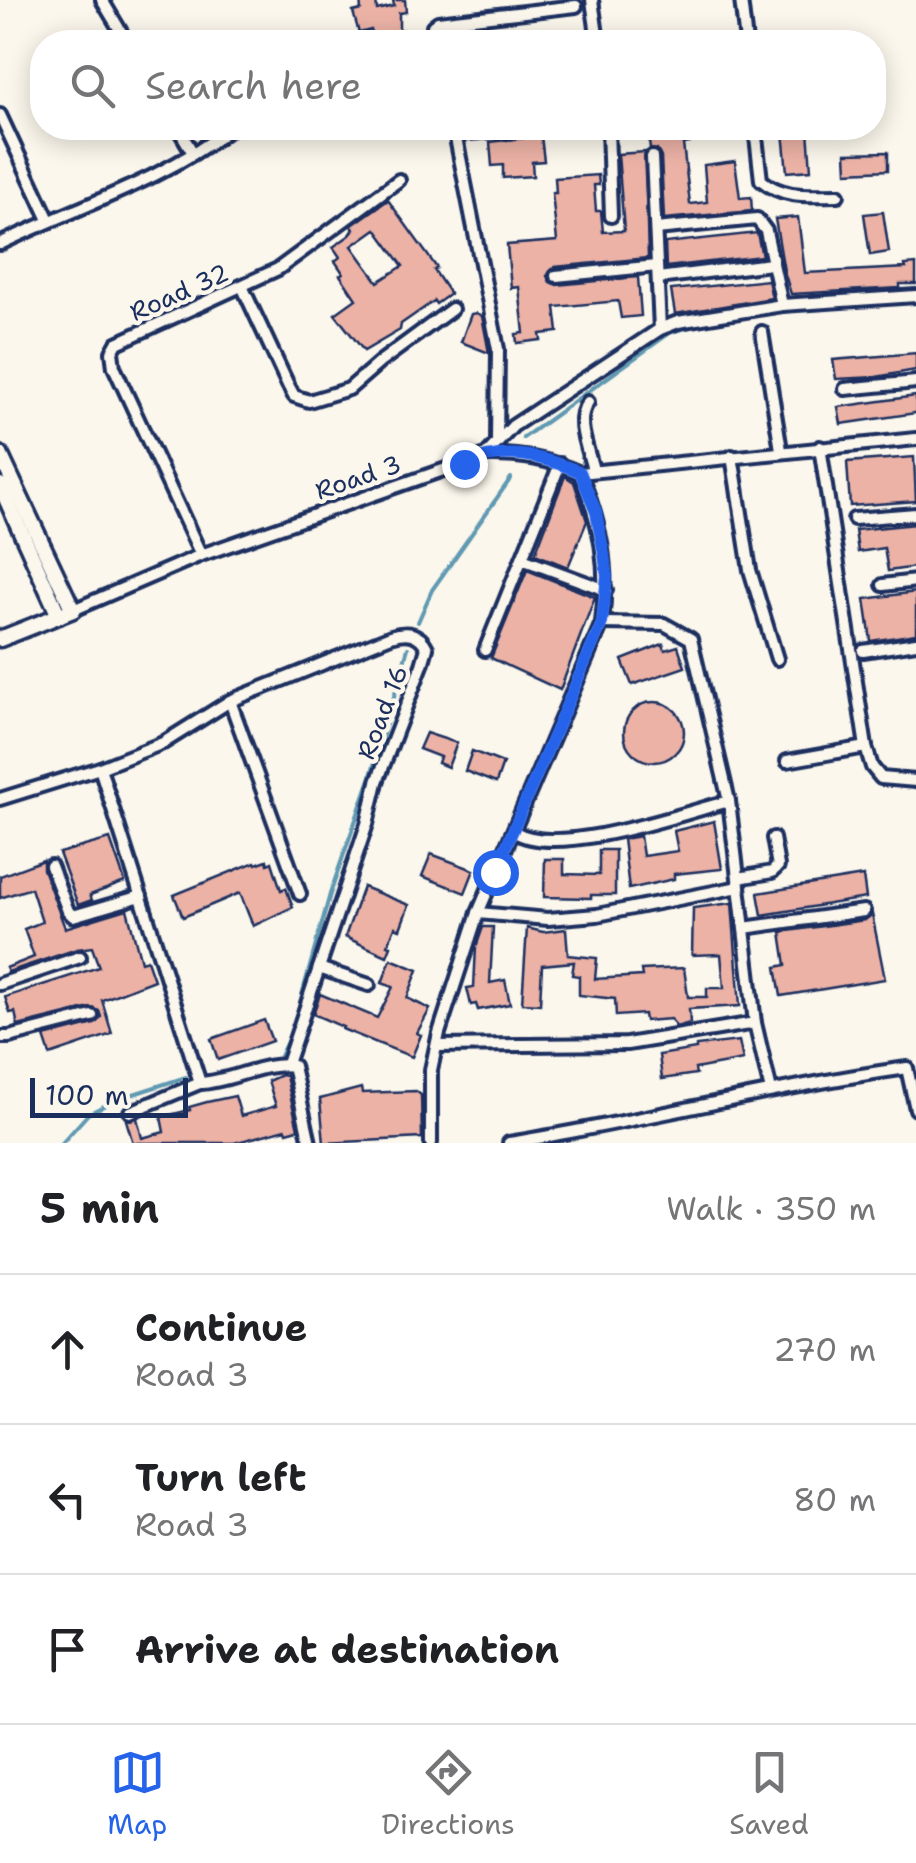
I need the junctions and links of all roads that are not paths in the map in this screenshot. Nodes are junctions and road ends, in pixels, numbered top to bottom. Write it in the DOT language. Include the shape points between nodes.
graph roads {
  1 [pos="102,0"];
  2 [pos="592,0"];
  3 [pos="741,0"];
  4 [pos="576,6"];
  5 [pos="120,30"];
  6 [pos="433,30"];
  7 [pos="596,30"];
  8 [pos="745,30"];
  9 [pos="0,115"];
  10 [pos="185,140"];
  11 [pos="212,140"];
  12 [pos="457,140"];
  13 [pos="608,140"];
  14 [pos="755,140"];
  15 [pos="193,153"];
  16 [pos="652,157"];
  17 [pos="400,180"];
  18 [pos="838,195"];
  19 [pos="611,216"];
  20 [pos="49,220"];
  21 [pos="656,229"];
  22 [pos="0,244"];
  23 [pos="772,264"];
  24 [pos="658,272"];
  25 [pos="556,276"];
  26 [pos="242,286"];
  27 [pos="916,296"];
  28 [pos="782,305"];
  29 [pos="452,309"];
  30 [pos="660,329"];
  31 [pos="762,332"];
  32 [pos="916,382"];
  33 [pos="845,389"];
  34 [pos="588,402"];
  35 [pos="916,439"];
  36 [pos="497,443"];
  37 [pos="820,446"];
  38 [pos="781,450"];
  39 [pos="0,454"];
  40 [pos="486,455"];
  41 [pos="732,456"];
  42 [pos="560,464"];
  43 [pos="594,470"];
  44 [pos="580,472"];
  45 [pos="0,485"];
  46 [pos="916,514"];
  47 [pos="854,519"];
  48 [pos="201,554"];
  49 [pos="522,560"];
  50 [pos="916,581"];
  51 [pos="884,585"];
  52 [pos="606,590"];
  53 [pos="66,613"];
  54 [pos="602,623"];
  55 [pos="0,639"];
  56 [pos="916,643"];
  57 [pos="485,650"];
  58 [pos="863,652"];
  59 [pos="777,659"];
  60 [pos="230,701"];
  61 [pos="866,748"];
  62 [pos="787,761"];
  63 [pos="100,768"];
  64 [pos="916,781"];
  65 [pos="0,799"];
  66 [pos="729,801"];
  67 [pos="515,832"];
  68 [pos="773,838"];
  69 [pos="51,866"];
  70 [pos="739,883"];
  71 [pos="300,894"];
  72 [pos="141,896"];
  73 [pos="864,911"];
  74 [pos="478,913"];
  75 [pos="744,928"];
  76 [pos="80,957"];
  77 [pos="319,968"];
  78 [pos="0,984"];
  79 [pos="369,986"];
  80 [pos="92,1016"];
  81 [pos="754,1022"];
  82 [pos="0,1036"];
  83 [pos="436,1046"];
  84 [pos="287,1064"];
  85 [pos="200,1083"];
  86 [pos="771,1091"];
  87 [pos="916,1109"];
  88 [pos="130,1112"];
  89 [pos="310,1143"];
  90 [pos="431,1143"];
  91 [pos="509,1143"];
  1 -- 5 [label="street"];
  2 -- 7 [label="street"];
  3 -- 8 [label="street"];
  4 -- 6 [label="street" via="438,22"];
  9 -- 20 [label="street"];
  10 -- 15 [label="street"];
  11 -- 15 [label="street"];
  12 -- 36 [label="street" via="498,349"];
  13 -- 19 [label="street"];
  14 -- 18 [label="street" via="760,180 772,190"];
  15 -- 20 [label="street" via="121,193"];
  16 -- 21 [label="street"];
  17 -- 26 [label="street, Road 32" via="308,249"];
  20 -- 22 [label="street"];
  21 -- 23 [label="street" via="757,219"];
  21 -- 24 [label="street"];
  23 -- 24 [label="street"];
  23 -- 28 [label="street"];
  24 -- 25 [label="street"];
  24 -- 30 [label="street"];
  26 -- 29 [label="street" via="294,396 309,401 349,389"];
  26 -- 48 [label="street, Road 32" via="134,333 112,352"];
  27 -- 28 [label="street"];
  28 -- 30 [label="street"];
  30 -- 36 [label="street"];
  31 -- 38 [label="street"];
  32 -- 33 [label="street"];
  34 -- 43 [label="street" via="582,423"];
  35 -- 37 [label="street"];
  36 -- 40 [label="street"];
  37 -- 38 [label="street"];
  37 -- 61 [label="street"];
  38 -- 41 [label="street"];
  39 -- 53 [label="street"];
  40 -- 42 [label="street, Road 3"];
  40 -- 48 [label="street, Road 3"];
  41 -- 43 [label="street"];
  41 -- 59 [label="street" via="750,570"];
  42 -- 44 [label="street, Road 3"];
  42 -- 49 [label="street"];
  43 -- 44 [label="street"];
  44 -- 52 [label="street" via="596,512"];
  45 -- 53 [label="street"];
  46 -- 47 [label="street"];
  48 -- 53 [label="street, Road 3"];
  49 -- 52 [label="street"];
  49 -- 57 [label="street"];
  50 -- 51 [label="street"];
  52 -- 54 [label="street"];
  53 -- 55 [label="street, Road 3"];
  54 -- 66 [label="street" via="664,624 691,639"];
  54 -- 67 [label="street"];
  56 -- 58 [label="street"];
  60 -- 63 [label="street, Road 16" via="163,743"];
  60 -- 71 [label="street"];
  60 -- 77 [label="street, Road 16" via="401,633 414,634 427,648"];
  61 -- 62 [label="street"];
  61 -- 64 [label="street" via="881,778"];
  63 -- 65 [label="street, Road 16"];
  63 -- 72 [label="street"];
  66 -- 67 [label="street" via="591,838 545,841"];
  66 -- 70 [label="street"];
  67 -- 74 [label="street"];
  68 -- 70 [label="street" via="778,866"];
  69 -- 72 [label="street" via="72,916"];
  70 -- 74 [label="street" via="598,915 548,920"];
  70 -- 75 [label="street"];
  72 -- 85 [label="street"];
  73 -- 75 [label="street"];
  74 -- 83 [label="street"];
  75 -- 81 [label="street"];
  76 -- 78 [label="street"];
  77 -- 79 [label="street"];
  77 -- 84 [label="street, Road 16"];
  80 -- 82 [label="street"];
  81 -- 83 [label="street" via="627,1044"];
  81 -- 86 [label="street"];
  83 -- 90 [label="street"];
  84 -- 85 [label="street"];
  84 -- 89 [label="street" via="296,1076"];
  85 -- 88 [label="street"];
  86 -- 87 [label="street" via="907,1068"];
  86 -- 91 [label="street"];
}
